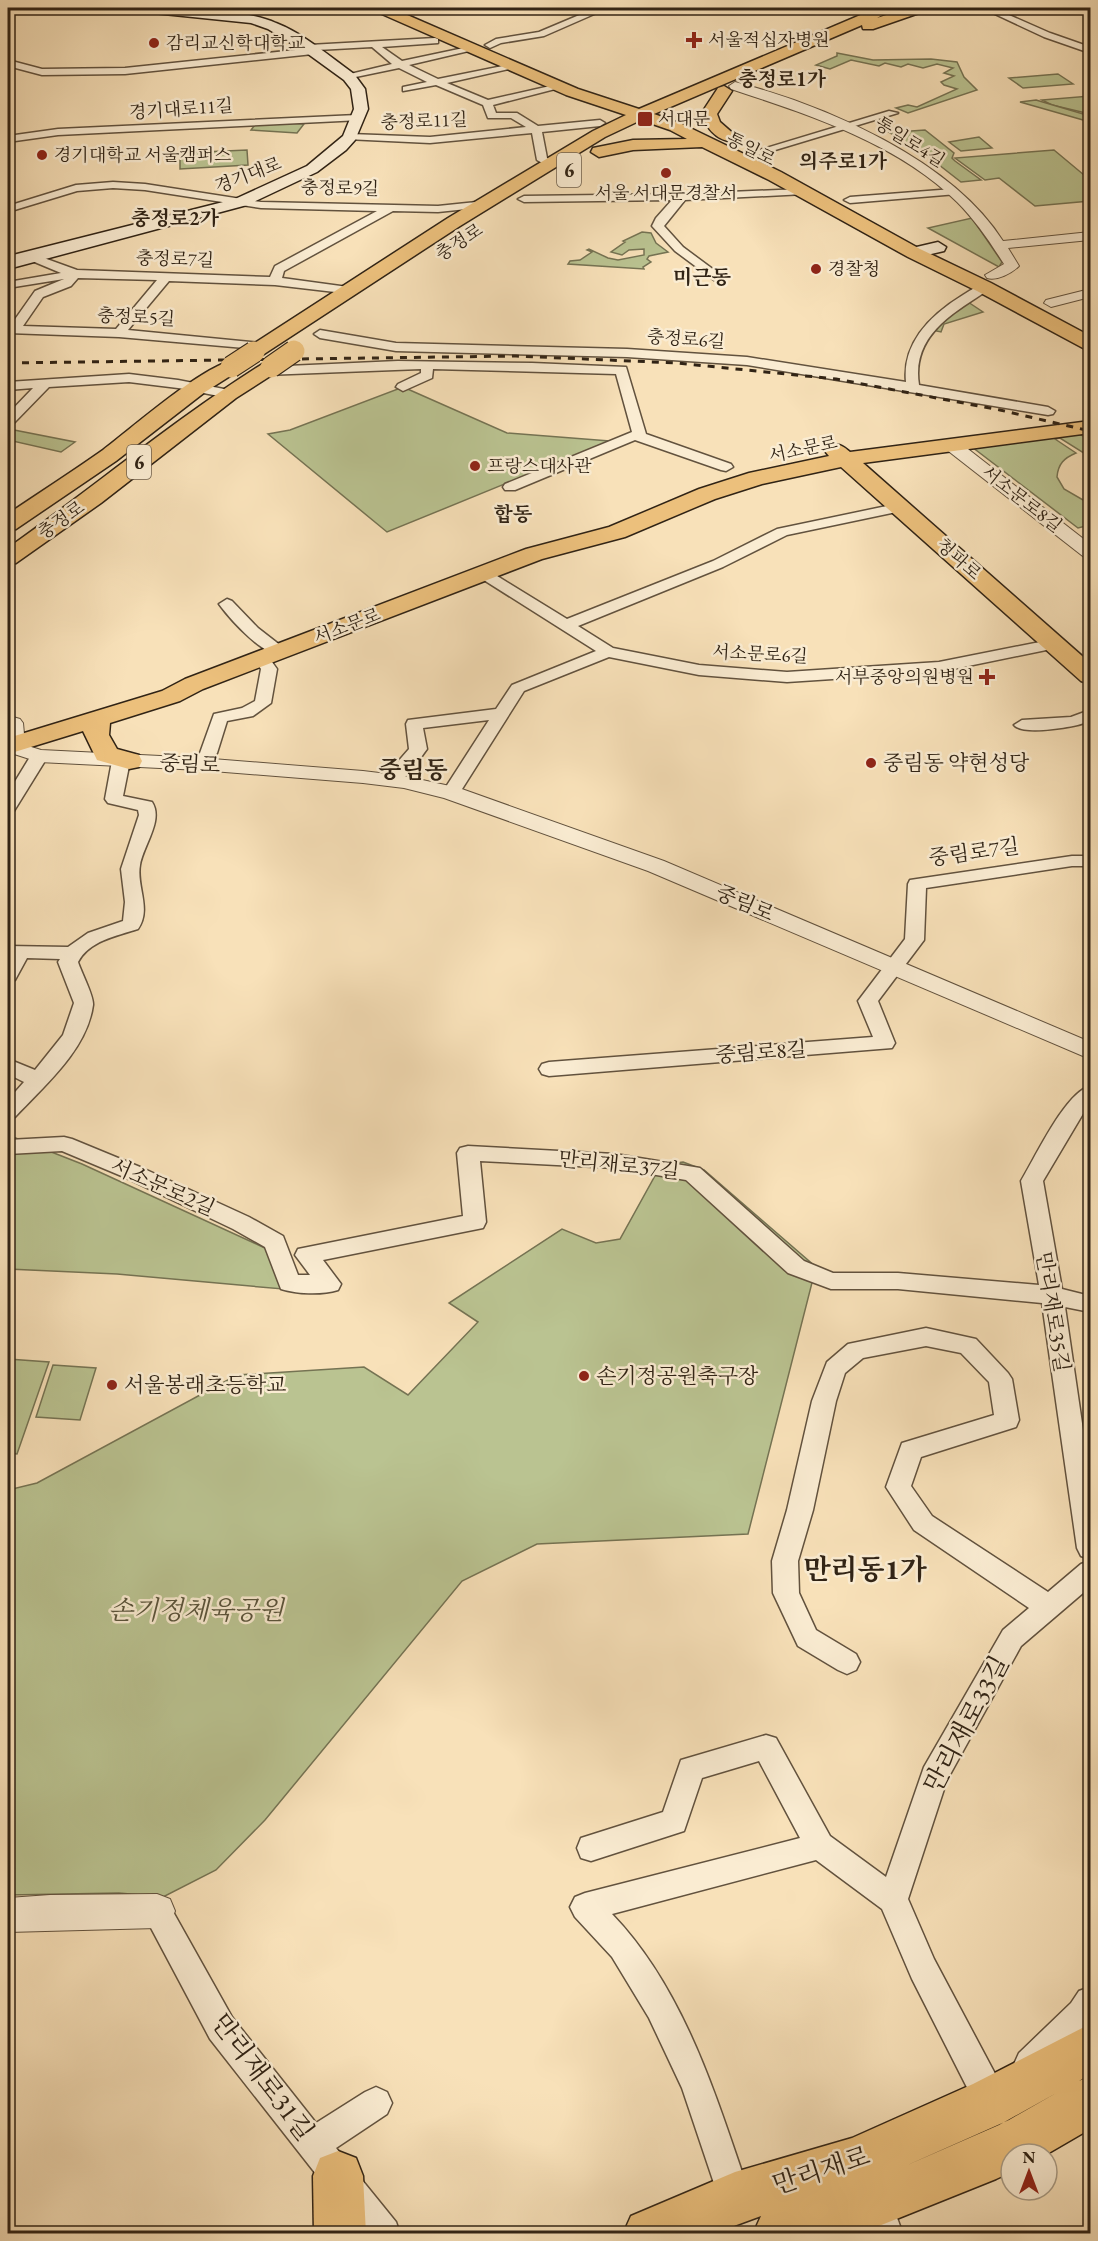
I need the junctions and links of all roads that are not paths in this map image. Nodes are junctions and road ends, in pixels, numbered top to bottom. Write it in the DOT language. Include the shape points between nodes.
graph roads {
  1 [pos="144,8"];
  2 [pos="208,8"];
  3 [pos="380,8"];
  4 [pos="397,8"];
  5 [pos="603,8"];
  6 [pos="888,8"];
  7 [pos="920,8"];
  8 [pos="987,8"];
  9 [pos="187,12"];
  10 [pos="338,36"];
  11 [pos="435,41"];
  12 [pos="398,44"];
  13 [pos="375,45"];
  14 [pos="490,45"];
  15 [pos="470,48"];
  16 [pos="311,50"];
  17 [pos="1090,50"];
  18 [pos="8,63"];
  19 [pos="402,65"];
  20 [pos="510,66"];
  21 [pos="349,77"];
  22 [pos="438,82"];
  23 [pos="556,86"];
  24 [pos="406,89"];
  25 [pos="729,89"];
  26 [pos="604,91"];
  27 [pos="621,93"];
  28 [pos="586,98"];
  29 [pos="488,103"];
  30 [pos="654,111"];
  31 [pos="893,113"];
  32 [pos="155,114"];
  33 [pos="492,116"];
  34 [pos="357,118"];
  35 [pos="846,125"];
  36 [pos="158,128"];
  37 [pos="536,129"];
  38 [pos="600,129"];
  39 [pos="498,133"];
  40 [pos="350,137"];
  41 [pos="8,139"];
  42 [pos="724,144"];
  43 [pos="600,152"];
  44 [pos="758,152"];
  45 [pos="550,165"];
  46 [pos="801,192"];
  47 [pos="953,192"];
  48 [pos="682,197"];
  49 [pos="524,199"];
  50 [pos="850,200"];
  51 [pos="241,202"];
  52 [pos="391,207"];
  53 [pos="8,209"];
  54 [pos="438,210"];
  55 [pos="490,218"];
  56 [pos="454,222"];
  57 [pos="1090,236"];
  58 [pos="1001,245"];
  59 [pos="938,247"];
  60 [pos="914,253"];
  61 [pos="29,256"];
  62 [pos="8,264"];
  63 [pos="75,274"];
  64 [pos="277,275"];
  65 [pos="714,276"];
  66 [pos="166,277"];
  67 [pos="988,281"];
  68 [pos="8,285"];
  69 [pos="348,291"];
  70 [pos="1090,293"];
  71 [pos="1051,303"];
  72 [pos="339,321"];
  73 [pos="1090,325"];
  74 [pos="11,330"];
  75 [pos="119,333"];
  76 [pos="320,334"];
  77 [pos="1090,344"];
  78 [pos="258,349"];
  79 [pos="427,366"];
  80 [pos="268,369"];
  81 [pos="46,383"];
  82 [pos="8,386"];
  83 [pos="403,387"];
  84 [pos="913,387"];
  85 [pos="198,388"];
  86 [pos="229,394"];
  87 [pos="1069,408"];
  88 [pos="1048,411"];
  89 [pos="985,419"];
  90 [pos="8,421"];
  91 [pos="950,424"];
  92 [pos="1090,427"];
  93 [pos="892,432"];
  94 [pos="640,436"];
  95 [pos="826,443"];
  96 [pos="962,445"];
  97 [pos="847,459"];
  98 [pos="726,467"];
  99 [pos="670,486"];
  100 [pos="510,487"];
  101 [pos="901,507"];
  102 [pos="606,513"];
  103 [pos="8,524"];
  104 [pos="1090,553"];
  105 [pos="534,555"];
  106 [pos="8,558"];
  107 [pos="484,574"];
  108 [pos="227,604"];
  109 [pos="567,625"];
  110 [pos="1054,644"];
  111 [pos="608,652"];
  112 [pos="270,655"];
  113 [pos="1090,676"];
  114 [pos="194,684"];
  115 [pos="503,714"];
  116 [pos="1090,715"];
  117 [pos="97,720"];
  118 [pos="1022,725"];
  119 [pos="11,734"];
  120 [pos="39,756"];
  121 [pos="125,761"];
  122 [pos="201,764"];
  123 [pos="391,780"];
  124 [pos="451,794"];
  125 [pos="8,807"];
  126 [pos="1090,861"];
  127 [pos="14,952"];
  128 [pos="72,953"];
  129 [pos="893,965"];
  130 [pos="8,976"];
  131 [pos="1090,1051"];
  132 [pos="8,1066"];
  133 [pos="549,1069"];
  134 [pos="38,1080"];
  135 [pos="1090,1093"];
  136 [pos="8,1112"];
  137 [pos="8,1147"];
  138 [pos="287,1280"];
  139 [pos="1052,1295"];
  140 [pos="1090,1304"];
  141 [pos="1086,1501"];
  142 [pos="1090,1548"];
  143 [pos="1090,1572"];
  144 [pos="1049,1607"];
  145 [pos="847,1662"];
  146 [pos="820,1846"];
  147 [pos="591,1848"];
  148 [pos="893,1899"];
  149 [pos="157,1911"];
  150 [pos="8,1916"];
  151 [pos="1090,2002"];
  152 [pos="1090,2048"];
  153 [pos="1090,2101"];
  154 [pos="991,2102"];
  155 [pos="376,2103"];
  156 [pos="325,2160"];
  157 [pos="735,2198"];
  158 [pos="881,2218"];
  159 [pos="340,2234"];
  160 [pos="384,2234"];
  161 [pos="649,2234"];
  162 [pos="779,2234"];
  1 -- 9 [label="main road, 경기대로"];
  2 -- 9 [label="street"];
  3 -- 15 [label="main road, 통일로"];
  4 -- 14 [label="main road, 통일로"];
  5 -- 14 [label="street" via="541,34"];
  6 -- 30 [label="main road, 6" via="693,90"];
  7 -- 25 [label="main road, 6" via="867,27"];
  8 -- 17 [label="street"];
  9 -- 16 [label="main road, 경기대로" via="253,19 297,36"];
  10 -- 12 [label="street"];
  11 -- 12 [label="street"];
  12 -- 13 [label="street"];
  13 -- 16 [label="street"];
  13 -- 19 [label="street"];
  14 -- 26 [label="main road, 통일로"];
  15 -- 19 [label="street"];
  15 -- 20 [label="main road, 통일로"];
  16 -- 18 [label="street" via="125,71 42,72"];
  16 -- 21 [label="main road, 경기대로"];
  19 -- 21 [label="street"];
  19 -- 22 [label="street"];
  20 -- 22 [label="street"];
  20 -- 23 [label="main road, 통일로"];
  21 -- 34 [label="main road, 경기대로" via="361,96"];
  22 -- 24 [label="street"];
  22 -- 29 [label="street"];
  23 -- 28 [label="main road, 통일로"];
  23 -- 29 [label="street"];
  25 -- 30 [label="main road, 6"];
  25 -- 35 [label="street, 통일로4길"];
  25 -- 42 [label="main road" via="709,117"];
  26 -- 27 [label="main road"];
  26 -- 30 [label="main road, 통일로"];
  28 -- 30 [label="main road, 통일로"];
  28 -- 38 [label="main road" via="593,105"];
  29 -- 33 [label="street, 충정로11길"];
  30 -- 38 [label="main road, 충정로 / 6"];
  30 -- 42 [label="main road, 통일로"];
  30 -- 43 [label="main road, 충정로 / 6"];
  31 -- 35 [label="street"];
  32 -- 36 [label="street"];
  33 -- 37 [label="street" via="513,115"];
  33 -- 39 [label="street, 충정로11길"];
  34 -- 36 [label="street, 경기대로11길"];
  34 -- 40 [label="main road, 경기대로"];
  35 -- 44 [label="street"];
  35 -- 47 [label="street, 통일로4길" via="899,154"];
  36 -- 41 [label="street, 경기대로11길" via="58,132"];
  37 -- 38 [label="street, 충정로11길"];
  37 -- 39 [label="street, 충정로11길"];
  37 -- 45 [label="street" via="542,160"];
  38 -- 45 [label="main road, 충정로 / 6"];
  39 -- 40 [label="street, 충정로11길" via="417,140"];
  40 -- 51 [label="main road, 경기대로" via="312,169"];
  42 -- 43 [label="main road" via="660,143"];
  42 -- 44 [label="main road, 통일로"];
  42 -- 46 [label="main road, 통일로"];
  43 -- 49 [label="main road, 충정로 / 6"];
  44 -- 50 [label="main road, 통일로"];
  45 -- 55 [label="main road, 충정로 / 6"];
  46 -- 48 [label="street, 통일로"];
  46 -- 60 [label="main road, 통일로"];
  47 -- 50 [label="street"];
  47 -- 58 [label="street, 통일로4길" via="984,221"];
  48 -- 49 [label="street, 통일로"];
  48 -- 65 [label="street" via="658,226 679,249"];
  49 -- 55 [label="main road, 충정로 / 6"];
  50 -- 59 [label="main road, 통일로"];
  51 -- 52 [label="street, 충정로9길"];
  51 -- 53 [label="street, 충정로9길" via="113,185 76,188"];
  51 -- 61 [label="main road, 경기대로"];
  52 -- 54 [label="street, 충정로9길"];
  52 -- 64 [label="street"];
  54 -- 55 [label="street, 충정로9길"];
  54 -- 56 [label="street"];
  55 -- 56 [label="main road, 충정로 / 6"];
  56 -- 69 [label="main road, 충정로 / 6"];
  57 -- 58 [label="street"];
  58 -- 67 [label="street, 통일로4길" via="1012,266"];
  59 -- 60 [label="main road"];
  59 -- 67 [label="main road, 통일로"];
  60 -- 67 [label="main road, 통일로"];
  61 -- 62 [label="main road, 경기대로"];
  61 -- 63 [label="street, 충정로7길"];
  63 -- 66 [label="street, 충정로7길"];
  63 -- 68 [label="street"];
  63 -- 74 [label="street" via="67,283 39,294"];
  64 -- 66 [label="street, 충정로7길"];
  64 -- 69 [label="street, 충정로7길"];
  66 -- 75 [label="street"];
  67 -- 71 [label="main road, 통일로"];
  67 -- 77 [label="main road, 통일로"];
  67 -- 84 [label="street" via="965,301 945,311 924,333 910,375"];
  69 -- 78 [label="main road, 충정로 / 6"];
  70 -- 71 [label="street"];
  71 -- 73 [label="main road, 통일로"];
  72 -- 76 [label="main road, 충정로 / 6"];
  74 -- 75 [label="street, 충정로5길"];
  75 -- 78 [label="street, 충정로5길"];
  76 -- 80 [label="main road, 충정로 / 6, bridge"];
  76 -- 84 [label="street, 충정로6길" via="396,347 627,353 747,361"];
  78 -- 85 [label="main road, 충정로 / 6, bridge"];
  79 -- 80 [label="street"];
  79 -- 83 [label="street" via="427,375"];
  79 -- 94 [label="street" via="621,370"];
  80 -- 86 [label="main road, 충정로 / 6"];
  81 -- 82 [label="street"];
  81 -- 85 [label="street" via="129,378"];
  81 -- 90 [label="street"];
  84 -- 88 [label="street, 충정로6길"];
  85 -- 86 [label="street"];
  85 -- 103 [label="main road, 충정로 / 6"];
  86 -- 106 [label="main road, 충정로 / 6"];
  87 -- 88 [label="main road"];
  88 -- 89 [label="main road"];
  91 -- 96 [label="main road" via="981,431 980,437"];
  92 -- 96 [label="main road, 서소문로"];
  93 -- 95 [label="main road, 서소문로"];
  94 -- 98 [label="street"];
  94 -- 100 [label="street"];
  95 -- 97 [label="main road, 청파로"];
  95 -- 98 [label="main road, 서소문로"];
  96 -- 97 [label="main road, 서소문로"];
  96 -- 104 [label="street, 서소문로8길" via="994,476"];
  97 -- 101 [label="main road, 청파로"];
  97 -- 105 [label="main road, 서소문로" via="757,478 616,532"];
  98 -- 99 [label="main road, 서소문로"];
  101 -- 109 [label="street" via="782,532 718,564"];
  101 -- 110 [label="main road, 청파로"];
  102 -- 105 [label="main road, 서소문로"];
  105 -- 107 [label="main road, 서소문로"];
  107 -- 109 [label="street, 서소문로6길"];
  107 -- 112 [label="main road, 서소문로"];
  108 -- 112 [label="street"];
  109 -- 111 [label="street, 서소문로6길"];
  110 -- 111 [label="street, 서소문로6길" via="939,667 787,677 699,670"];
  110 -- 113 [label="main road, 청파로"];
  111 -- 115 [label="street" via="518,688"];
  112 -- 114 [label="main road, 서소문로"];
  112 -- 122 [label="street" via="263,703 247,712 220,718"];
  114 -- 117 [label="main road, 서소문로" via="171,696"];
  114 -- 119 [label="main road, 서소문로" via="156,685"];
  115 -- 123 [label="street" via="414,724 418,749"];
  115 -- 124 [label="street"];
  116 -- 118 [label="street" via="1074,722"];
  117 -- 119 [label="main road, 서소문로"];
  117 -- 121 [label="main road" via="96,735 106,754"];
  119 -- 120 [label="street, 중림로" via="21,752"];
  120 -- 121 [label="street, 중림로"];
  120 -- 125 [label="street"];
  121 -- 122 [label="street, 중림로"];
  121 -- 128 [label="street" via="114,799 146,806 148,815 130,871 135,916 131,925 84,942"];
  122 -- 123 [label="street, 중림로"];
  123 -- 124 [label="street, 중림로"];
  124 -- 129 [label="street, 중림로" via="656,866"];
  126 -- 129 [label="street, 중림로7길" via="917,884 914,940"];
  127 -- 128 [label="street"];
  127 -- 130 [label="street"];
  128 -- 134 [label="street" via="68,962 84,1003 73,1036"];
  129 -- 131 [label="street, 중림로"];
  129 -- 133 [label="street, 중림로8길" via="868,1001 885,1043"];
  132 -- 134 [label="street"];
  134 -- 136 [label="street"];
  135 -- 139 [label="street, 만리재로35길" via="1076,1107 1032,1181"];
  137 -- 138 [label="street, 서소문로2길" via="64,1144 241,1223 275,1242"];
  138 -- 139 [label="street, 만리재로37길" via="330,1284 306,1255 475,1222 468,1153 615,1161 692,1173 796,1267 831,1281 898,1281"];
  139 -- 140 [label="street, 만리재로37길"];
  139 -- 141 [label="street, 만리재로35길"];
  141 -- 142 [label="street, 만리재로35길"];
  143 -- 144 [label="street, 만리재로33길"];
  144 -- 145 [label="street" via="923,1523 898,1487 911,1450 1007,1419 1000,1379 968,1345 926,1337 856,1350 835,1368 785,1561 786,1593 807,1638"];
  144 -- 148 [label="street, 만리재로33길" via="1012,1638 934,1776"];
  146 -- 147 [label="street" via="766,1747 691,1769 674,1822"];
  146 -- 148 [label="street"];
  146 -- 157 [label="street" via="585,1907 623,1947 660,2007 696,2084"];
  148 -- 154 [label="street" via="923,1969"];
  149 -- 150 [label="street" via="50,1911"];
  149 -- 156 [label="street, 만리재로31길" via="221,2028"];
  151 -- 154 [label="street, 만리재로"];
  152 -- 154 [label="main road, 만리재로"];
  153 -- 158 [label="main road"];
  154 -- 157 [label="main road, 만리재로" via="855,2162"];
  155 -- 156 [label="street"];
  156 -- 159 [label="main road"];
  156 -- 160 [label="street, 만리재로31길"];
  157 -- 161 [label="main road, 만리재로"];
  158 -- 162 [label="main road"];
}
